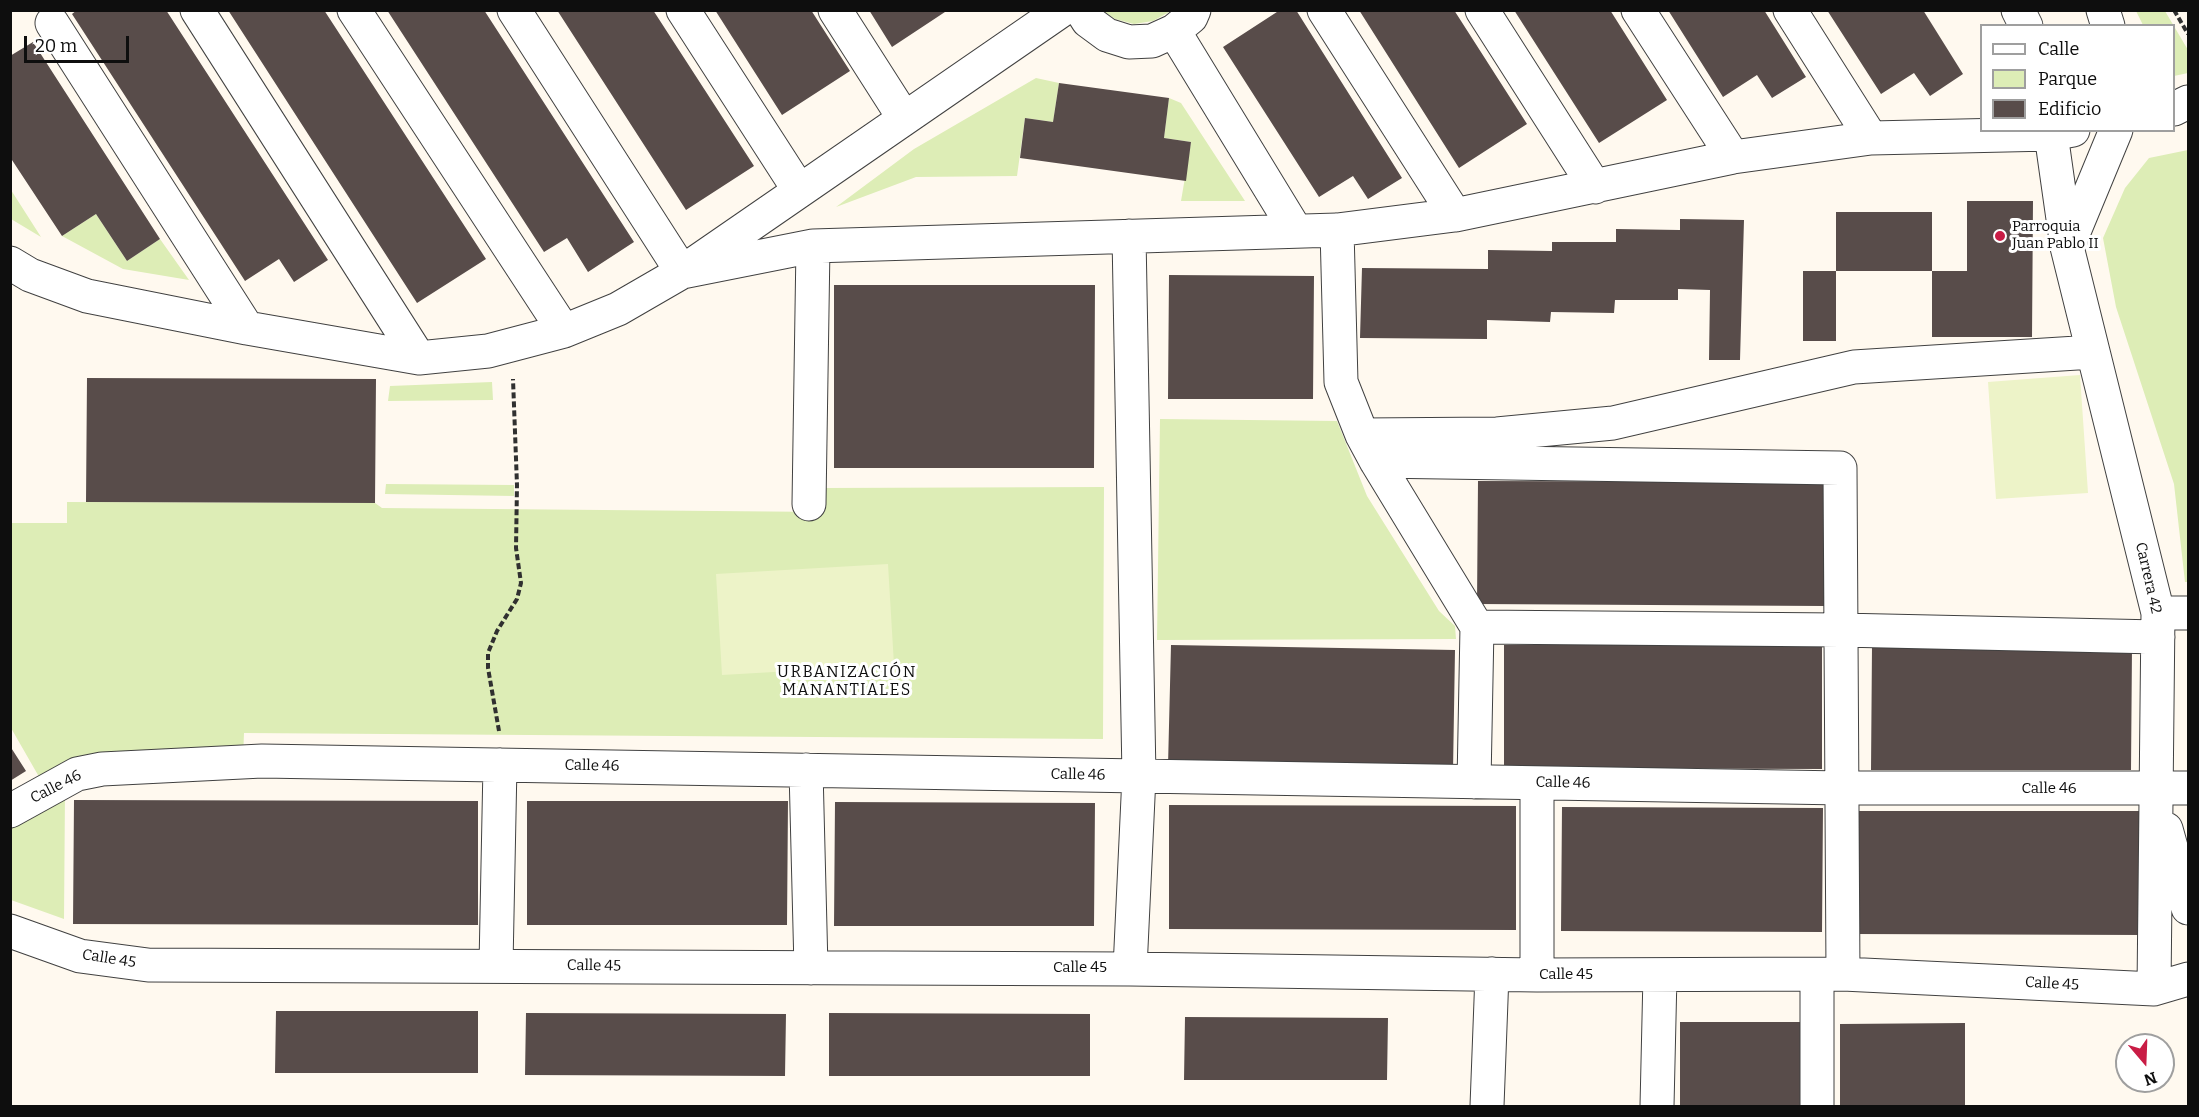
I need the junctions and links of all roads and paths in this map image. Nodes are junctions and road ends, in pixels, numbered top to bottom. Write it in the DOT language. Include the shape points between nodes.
graph roads {
  1 [pos="197,10"];
  2 [pos="354,10"];
  3 [pos="514,10"];
  4 [pos="683,10"];
  5 [pos="835,10"];
  6 [pos="1062,10"];
  7 [pos="1081,10"];
  8 [pos="1324,10"];
  9 [pos="1482,10"];
  10 [pos="1638,10"];
  11 [pos="1790,10"];
  12 [pos="2018,10"];
  13 [pos="2175,10"];
  14 [pos="1184,21"];
  15 [pos="52,23"];
  16 [pos="2025,24"];
  17 [pos="2188,34"];
  18 [pos="904,118"];
  19 [pos="2062,132"];
  20 [pos="2115,132"];
  21 [pos="1871,138"];
  22 [pos="1733,157"];
  23 [pos="1595,187"];
  24 [pos="799,190"];
  25 [pos="1455,215"];
  26 [pos="1337,230"];
  27 [pos="1296,231"];
  28 [pos="1129,236"];
  29 [pos="813,246"];
  30 [pos="2067,247"];
  31 [pos="10,263"];
  32 [pos="682,272"];
  33 [pos="247,328"];
  34 [pos="564,331"];
  35 [pos="507,346"];
  36 [pos="2093,352"];
  37 [pos="419,358"];
  38 [pos="1369,448"];
  39 [pos="809,504"];
  40 [pos="2168,621"];
  41 [pos="1478,627"];
  42 [pos="1840,630"];
  43 [pos="500,765"];
  44 [pos="806,770"];
  45 [pos="1138,776"];
  46 [pos="1474,782"];
  47 [pos="1537,783"];
  48 [pos="1843,788"];
  49 [pos="2188,788"];
  50 [pos="2155,789"];
  51 [pos="10,811"];
  52 [pos="2188,908"];
  53 [pos="10,931"];
  54 [pos="496,965"];
  55 [pos="811,968"];
  56 [pos="1130,969"];
  57 [pos="1492,974"];
  58 [pos="1537,975"];
  59 [pos="1660,975"];
  60 [pos="1830,975"];
  61 [pos="2188,979"];
  62 [pos="2154,989"];
  63 [pos="1487,1107"];
  64 [pos="1657,1107"];
  65 [pos="1817,1107"];
  1 -- 37 [label="street"];
  2 -- 34 [label="street"];
  3 -- 32 [label="street"];
  4 -- 24 [label="street"];
  5 -- 18 [label="street"];
  6 -- 18 [label="street"];
  7 -- 14 [label="street" via="1088,21 1107,35 1129,42 1152,41"];
  8 -- 25 [label="street"];
  9 -- 23 [label="street"];
  10 -- 22 [label="street"];
  11 -- 21 [label="street"];
  12 -- 16 [label="street"];
  13 -- 17 [label="path"];
  14 -- 27 [label="street"];
  15 -- 33 [label="street"];
  18 -- 24 [label="street"];
  19 -- 21 [label="street"];
  19 -- 30 [label="street, Carrera 42"];
  20 -- 30 [label="street"];
  21 -- 22 [label="street"];
  22 -- 23 [label="street"];
  23 -- 25 [label="street"];
  24 -- 32 [label="street"];
  25 -- 26 [label="street"];
  26 -- 27 [label="street"];
  26 -- 38 [label="street" via="1341,382"];
  27 -- 28 [label="street"];
  28 -- 29 [label="street"];
  28 -- 45 [label="street"];
  29 -- 32 [label="street"];
  29 -- 39 [label="street"];
  30 -- 36 [label="street, Carrera 42"];
  31 -- 33 [label="street" via="30,275 87,296"];
  32 -- 34 [label="street" via="618,309"];
  33 -- 37 [label="street"];
  34 -- 35 [label="street"];
  35 -- 37 [label="street"];
  35 -- 43 [label="path" via="513,381 516,548 521,583 517,599 488,653"];
  36 -- 38 [label="street" via="1854,367 1613,423"];
  36 -- 40 [label="street, Carrera 42"];
  38 -- 41 [label="street"];
  38 -- 42 [label="street" via="1840,468"];
  40 -- 42 [label="street"];
  40 -- 50 [label="street, Carrera 42"];
  41 -- 42 [label="street"];
  41 -- 46 [label="street"];
  42 -- 48 [label="street"];
  43 -- 44 [label="street, Calle 46"];
  43 -- 51 [label="street, Calle 46" via="262,761 102,768 78,774"];
  43 -- 54 [label="street"];
  44 -- 45 [label="street, Calle 46"];
  44 -- 55 [label="street"];
  45 -- 46 [label="street, Calle 46"];
  45 -- 56 [label="street"];
  46 -- 47 [label="street, Calle 46"];
  47 -- 48 [label="street, Calle 46"];
  47 -- 58 [label="street"];
  48 -- 50 [label="street, Calle 46"];
  48 -- 60 [label="street"];
  49 -- 50 [label="street, Calle 46"];
  50 -- 52 [label="street"];
  50 -- 62 [label="street, Carrera 42"];
  53 -- 54 [label="street, Calle 45" via="80,956 148,965"];
  54 -- 55 [label="street, Calle 45"];
  55 -- 56 [label="street, Calle 45"];
  56 -- 57 [label="street, Calle 45"];
  57 -- 58 [label="street, Calle 45"];
  57 -- 63 [label="street"];
  58 -- 59 [label="street, Calle 45"];
  59 -- 60 [label="street, Calle 45"];
  59 -- 64 [label="street"];
  60 -- 62 [label="street, Calle 45"];
  60 -- 65 [label="street"];
  61 -- 62 [label="street, Calle 45"];
}
